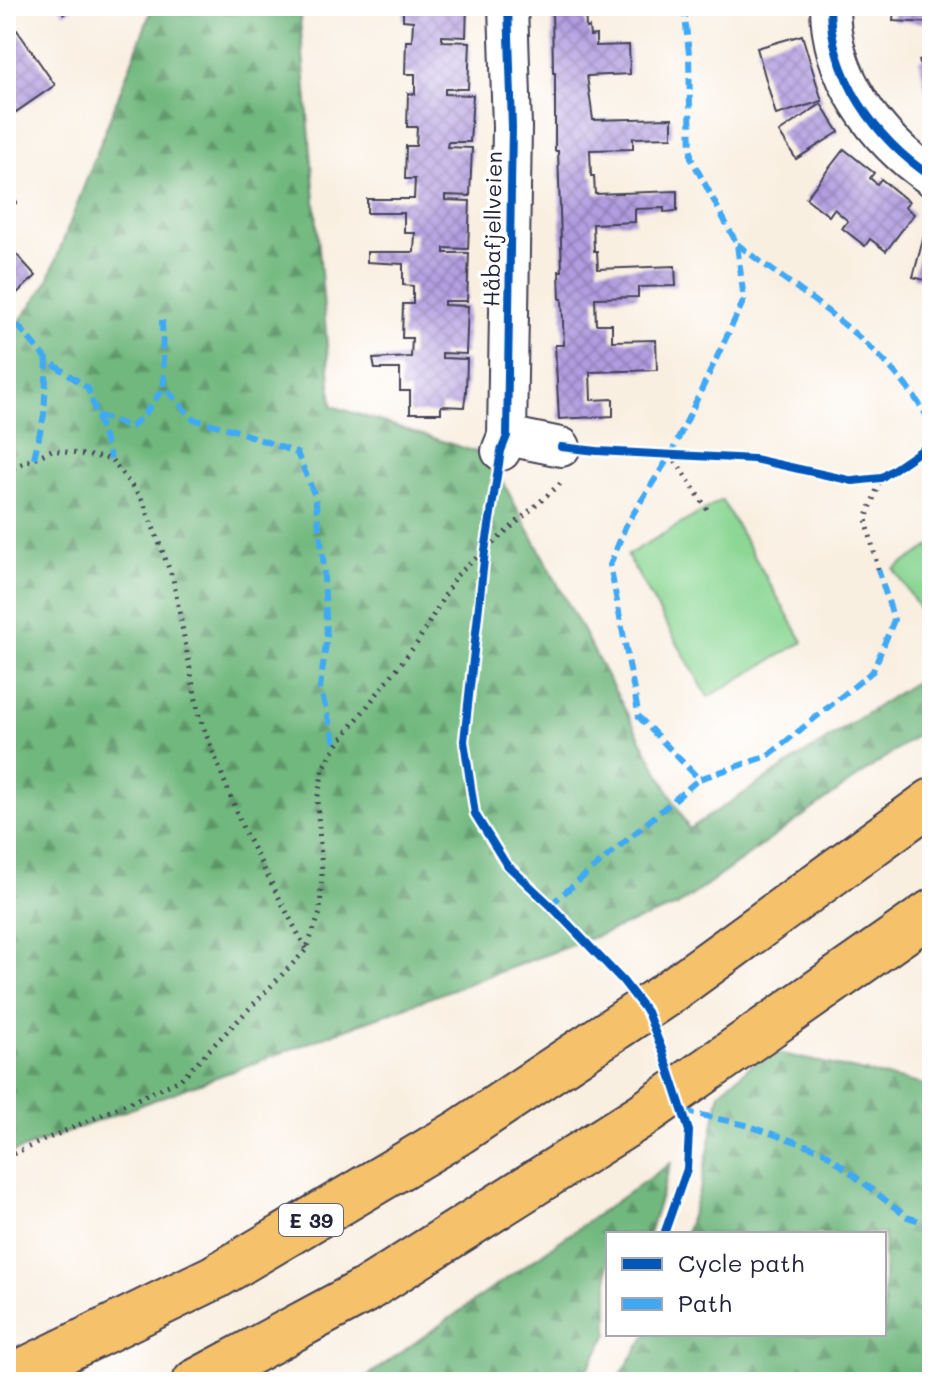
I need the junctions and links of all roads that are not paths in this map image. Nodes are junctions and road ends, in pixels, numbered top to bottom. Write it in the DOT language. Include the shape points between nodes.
graph roads {
  1 [pos="508,6"];
  2 [pos="830,6"];
  3 [pos="932,177"];
  4 [pos="562,464"];
  5 [pos="932,801"];
  6 [pos="932,912"];
  7 [pos="6,1379"];
  8 [pos="195,1382"];
  1 -- 4 [label="street, Håbafjellveien" via="512,127 504,444"];
  2 -- 3 [label="street" via="838,60 852,93 901,154"];
  5 -- 7 [label="highway, E 39" via="668,993 458,1133 215,1277"];
  6 -- 8 [label="highway" via="644,1114 364,1291"];
}
